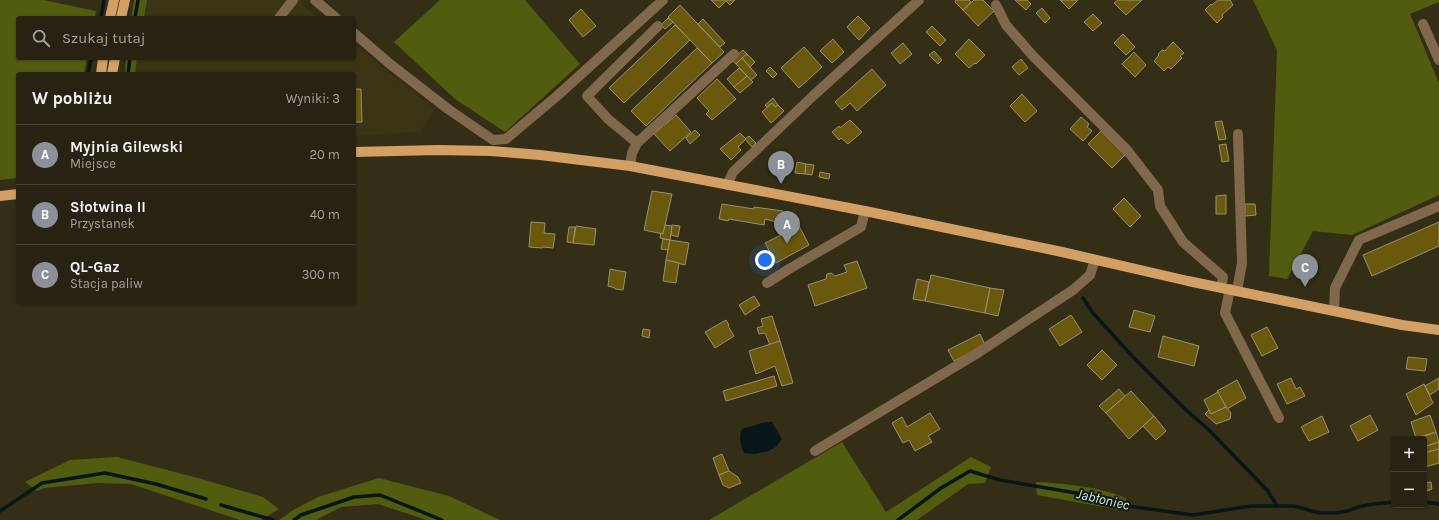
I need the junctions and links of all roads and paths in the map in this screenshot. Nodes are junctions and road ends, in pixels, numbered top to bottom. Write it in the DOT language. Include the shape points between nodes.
graph roads {
  1 [pos="114,0"];
  2 [pos="125,0"];
  3 [pos="293,0"];
  4 [pos="315,0"];
  5 [pos="663,0"];
  6 [pos="919,0"];
  7 [pos="996,6"];
  8 [pos="110,16"];
  9 [pos="121,16"];
  10 [pos="281,16"];
  11 [pos="334,16"];
  12 [pos="1423,24"];
  13 [pos="658,26"];
  14 [pos="356,35"];
  15 [pos="734,54"];
  16 [pos="103,60"];
  17 [pos="115,60"];
  18 [pos="1439,60"];
  19 [pos="101,72"];
  20 [pos="112,72"];
  21 [pos="1238,134"];
  22 [pos="506,139"];
  23 [pos="637,143"];
  24 [pos="356,152"];
  25 [pos="508,152"];
  26 [pos="630,166"];
  27 [pos="728,185"];
  28 [pos="16,194"];
  29 [pos="0,196"];
  30 [pos="1439,206"];
  31 [pos="865,212"];
  32 [pos="1095,260"];
  33 [pos="767,283"];
  34 [pos="1229,289"];
  35 [pos="1334,311"];
  36 [pos="1439,330"];
  37 [pos="1279,418"];
  38 [pos="815,451"];
  1 -- 8 [label="main road"];
  2 -- 9 [label="main road"];
  3 -- 10 [label="street"];
  4 -- 11 [label="street"];
  5 -- 22 [label="street"];
  6 -- 27 [label="street" via="733,172"];
  7 -- 34 [label="street" via="1006,25 1033,56 1127,150 1158,190 1160,206 1183,242 1223,278"];
  12 -- 18 [label="street"];
  13 -- 23 [label="street" via="587,96"];
  14 -- 22 [label="street" via="448,109 493,140"];
  15 -- 23 [label="street"];
  16 -- 19 [label="main road"];
  17 -- 20 [label="main road"];
  21 -- 34 [label="street" via="1242,263"];
  22 -- 25 [label="street"];
  23 -- 26 [label="street"];
  24 -- 25 [label="main road"];
  25 -- 26 [label="main road"];
  26 -- 27 [label="main road"];
  27 -- 31 [label="main road"];
  28 -- 29 [label="main road"];
  30 -- 35 [label="street" via="1359,240 1335,288"];
  31 -- 32 [label="main road"];
  31 -- 33 [label="street" via="861,227"];
  32 -- 34 [label="main road"];
  32 -- 38 [label="street" via="1090,275 1073,290 976,354"];
  34 -- 35 [label="main road"];
  34 -- 37 [label="street" via="1225,313"];
  35 -- 36 [label="main road"];
}
